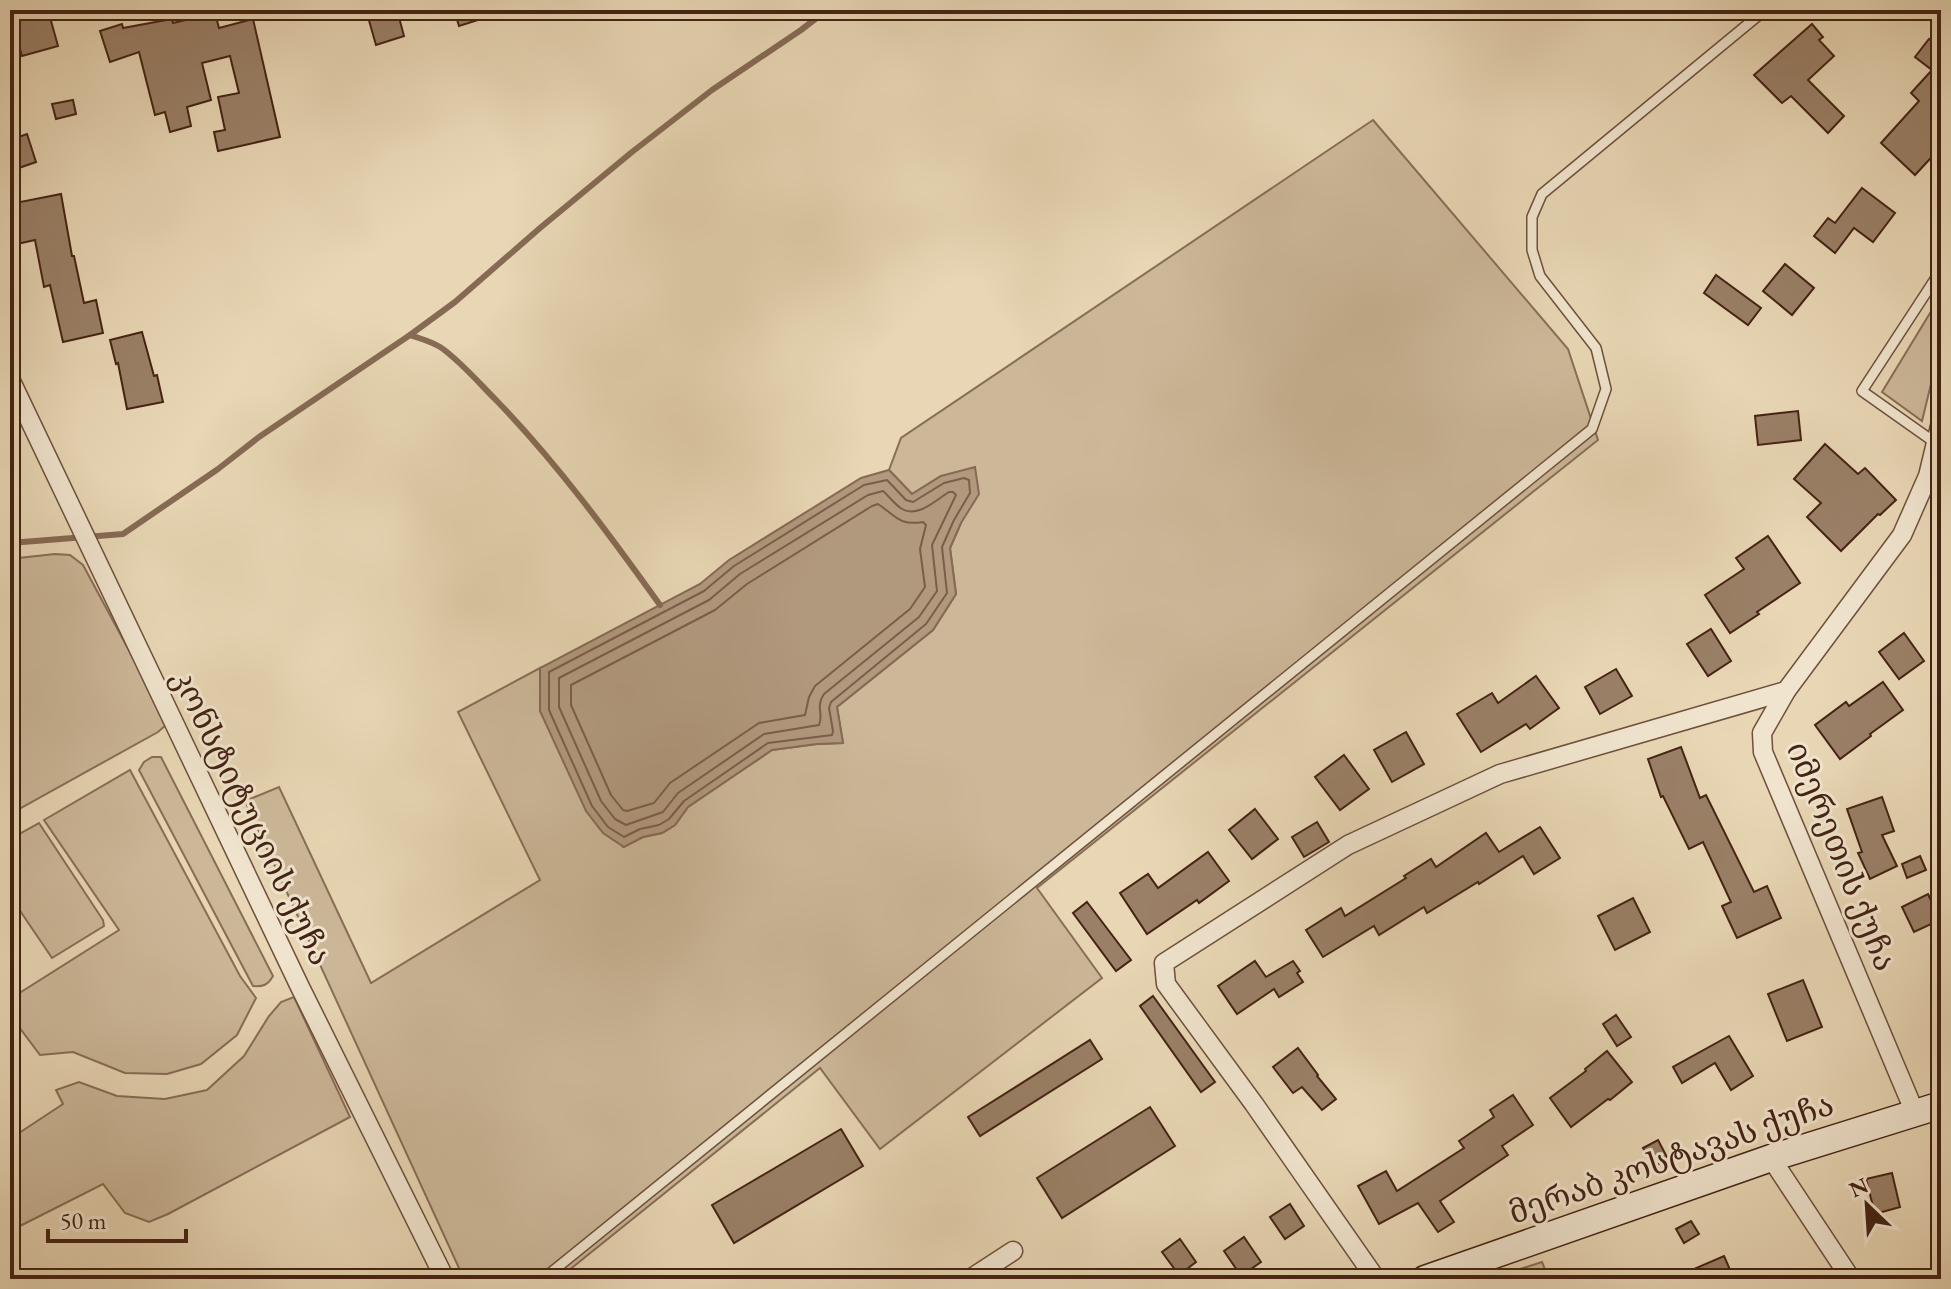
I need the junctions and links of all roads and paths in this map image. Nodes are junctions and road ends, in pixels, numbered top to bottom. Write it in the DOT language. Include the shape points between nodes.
graph roads {
  1 [pos="1765,10"];
  2 [pos="1941,270"];
  3 [pos="10,379"];
  4 [pos="1941,422"];
  5 [pos="1937,444"];
  6 [pos="1935,480"];
  7 [pos="1786,691"];
  8 [pos="1941,1105"];
  9 [pos="1915,1113"];
  10 [pos="1771,1158"];
  11 [pos="1013,1251"];
  12 [pos="445,1279"];
  13 [pos="543,1279"];
  14 [pos="970,1279"];
  15 [pos="1376,1279"];
  16 [pos="1425,1279"];
  17 [pos="1851,1279"];
  1 -- 13 [label="lane" via="1542,194 1532,217 1532,250 1540,276 1596,348 1606,389 1592,429"];
  2 -- 5 [label="lane" via="1862,391"];
  3 -- 12 [label="street, კონსტიტუციის ქუჩა"];
  4 -- 5 [label="street, იმერეთის ქუჩა"];
  5 -- 6 [label="street, იმერეთის ქუჩა"];
  6 -- 7 [label="street, იმერეთის ქუჩა" via="1902,535"];
  7 -- 9 [label="street, იმერეთის ქუჩა" via="1762,733 1763,752"];
  7 -- 15 [label="street" via="1500,774 1348,845 1164,963 1166,984"];
  8 -- 9 [label="main road, მერაბ კოსტავას ქუჩა"];
  9 -- 10 [label="main road, მერაბ კოსტავას ქუჩა"];
  10 -- 16 [label="main road, მერაბ კოსტავას ქუჩა"];
  10 -- 17 [label="street"];
  11 -- 14 [label="street"];
}
